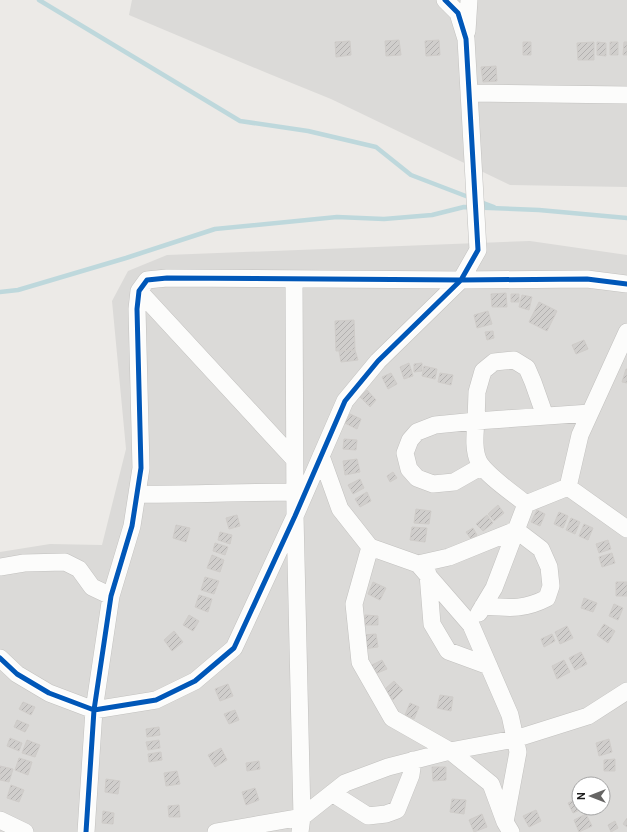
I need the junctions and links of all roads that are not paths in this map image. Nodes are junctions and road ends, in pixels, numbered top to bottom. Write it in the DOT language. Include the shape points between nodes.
graph roads {
  1 [pos="445,0"];
  2 [pos="469,0"];
  3 [pos="466,39"];
  4 [pos="470,93"];
  5 [pos="627,95"];
  6 [pos="294,279"];
  7 [pos="461,280"];
  8 [pos="627,284"];
  9 [pos="139,291"];
  10 [pos="627,332"];
  11 [pos="590,413"];
  12 [pos="545,416"];
  13 [pos="476,421"];
  14 [pos="321,456"];
  15 [pos="294,459"];
  16 [pos="482,466"];
  17 [pos="568,487"];
  18 [pos="295,492"];
  19 [pos="137,494"];
  20 [pos="526,504"];
  21 [pos="295,516"];
  22 [pos="627,529"];
  23 [pos="516,530"];
  24 [pos="370,547"];
  25 [pos="0,567"];
  26 [pos="423,569"];
  27 [pos="111,596"];
  28 [pos="483,606"];
  29 [pos="471,625"];
  30 [pos="0,658"];
  31 [pos="489,666"];
  32 [pos="627,691"];
  33 [pos="94,710"];
  34 [pos="515,739"];
  35 [pos="450,751"];
  36 [pos="413,760"];
  37 [pos="332,793"];
  38 [pos="0,820"];
  39 [pos="302,827"];
  40 [pos="507,829"];
  41 [pos="25,832"];
  42 [pos="86,832"];
  43 [pos="216,832"];
  1 -- 3 [label="street" via="458,14"];
  2 -- 3 [label="street"];
  3 -- 4 [label="street"];
  4 -- 5 [label="street"];
  4 -- 7 [label="street" via="478,250"];
  6 -- 7 [label="street"];
  6 -- 9 [label="street" via="167,278 147,280"];
  6 -- 15 [label="street"];
  7 -- 8 [label="street" via="587,279"];
  7 -- 14 [label="street" via="378,361 344,401"];
  9 -- 15 [label="street"];
  9 -- 19 [label="street" via="137,308 141,468"];
  10 -- 11 [label="street"];
  11 -- 12 [label="street"];
  11 -- 17 [label="street" via="580,435"];
  12 -- 13 [label="street"];
  12 -- 13 [label="street" via="527,368 514,360 494,362 483,371 477,392"];
  13 -- 16 [label="street" via="475,442"];
  13 -- 16 [label="street" via="435,425 417,432 410,440 405,453 409,469 417,478 433,484 454,482"];
  14 -- 21 [label="street"];
  14 -- 24 [label="street" via="340,509"];
  15 -- 18 [label="street"];
  16 -- 20 [label="street"];
  17 -- 20 [label="street"];
  17 -- 22 [label="street"];
  18 -- 19 [label="street"];
  18 -- 21 [label="street"];
  19 -- 27 [label="street" via="132,526"];
  20 -- 23 [label="street"];
  21 -- 33 [label="street" via="234,648 195,681 156,700"];
  21 -- 39 [label="street"];
  23 -- 26 [label="street"];
  23 -- 28 [label="street" via="494,588"];
  23 -- 28 [label="street" via="541,549 549,567 551,586 547,598 535,604 515,608"];
  24 -- 26 [label="street"];
  24 -- 35 [label="street" via="354,604 360,662 392,718"];
  25 -- 27 [label="street" via="24,562 65,562 79,569 92,587"];
  26 -- 29 [label="street"];
  26 -- 31 [label="street" via="432,624 448,652"];
  27 -- 33 [label="street"];
  28 -- 29 [label="street"];
  29 -- 31 [label="street"];
  30 -- 33 [label="street" via="17,674 49,694"];
  31 -- 34 [label="street" via="510,715"];
  32 -- 34 [label="street" via="588,716"];
  33 -- 42 [label="street"];
  34 -- 35 [label="street"];
  34 -- 40 [label="street" via="518,752"];
  35 -- 36 [label="street"];
  35 -- 40 [label="street" via="491,784"];
  36 -- 37 [label="street" via="344,783"];
  36 -- 37 [label="street" via="411,775 397,810 368,816"];
  37 -- 39 [label="street"];
  38 -- 41 [label="street"];
  39 -- 43 [label="street"];
}
